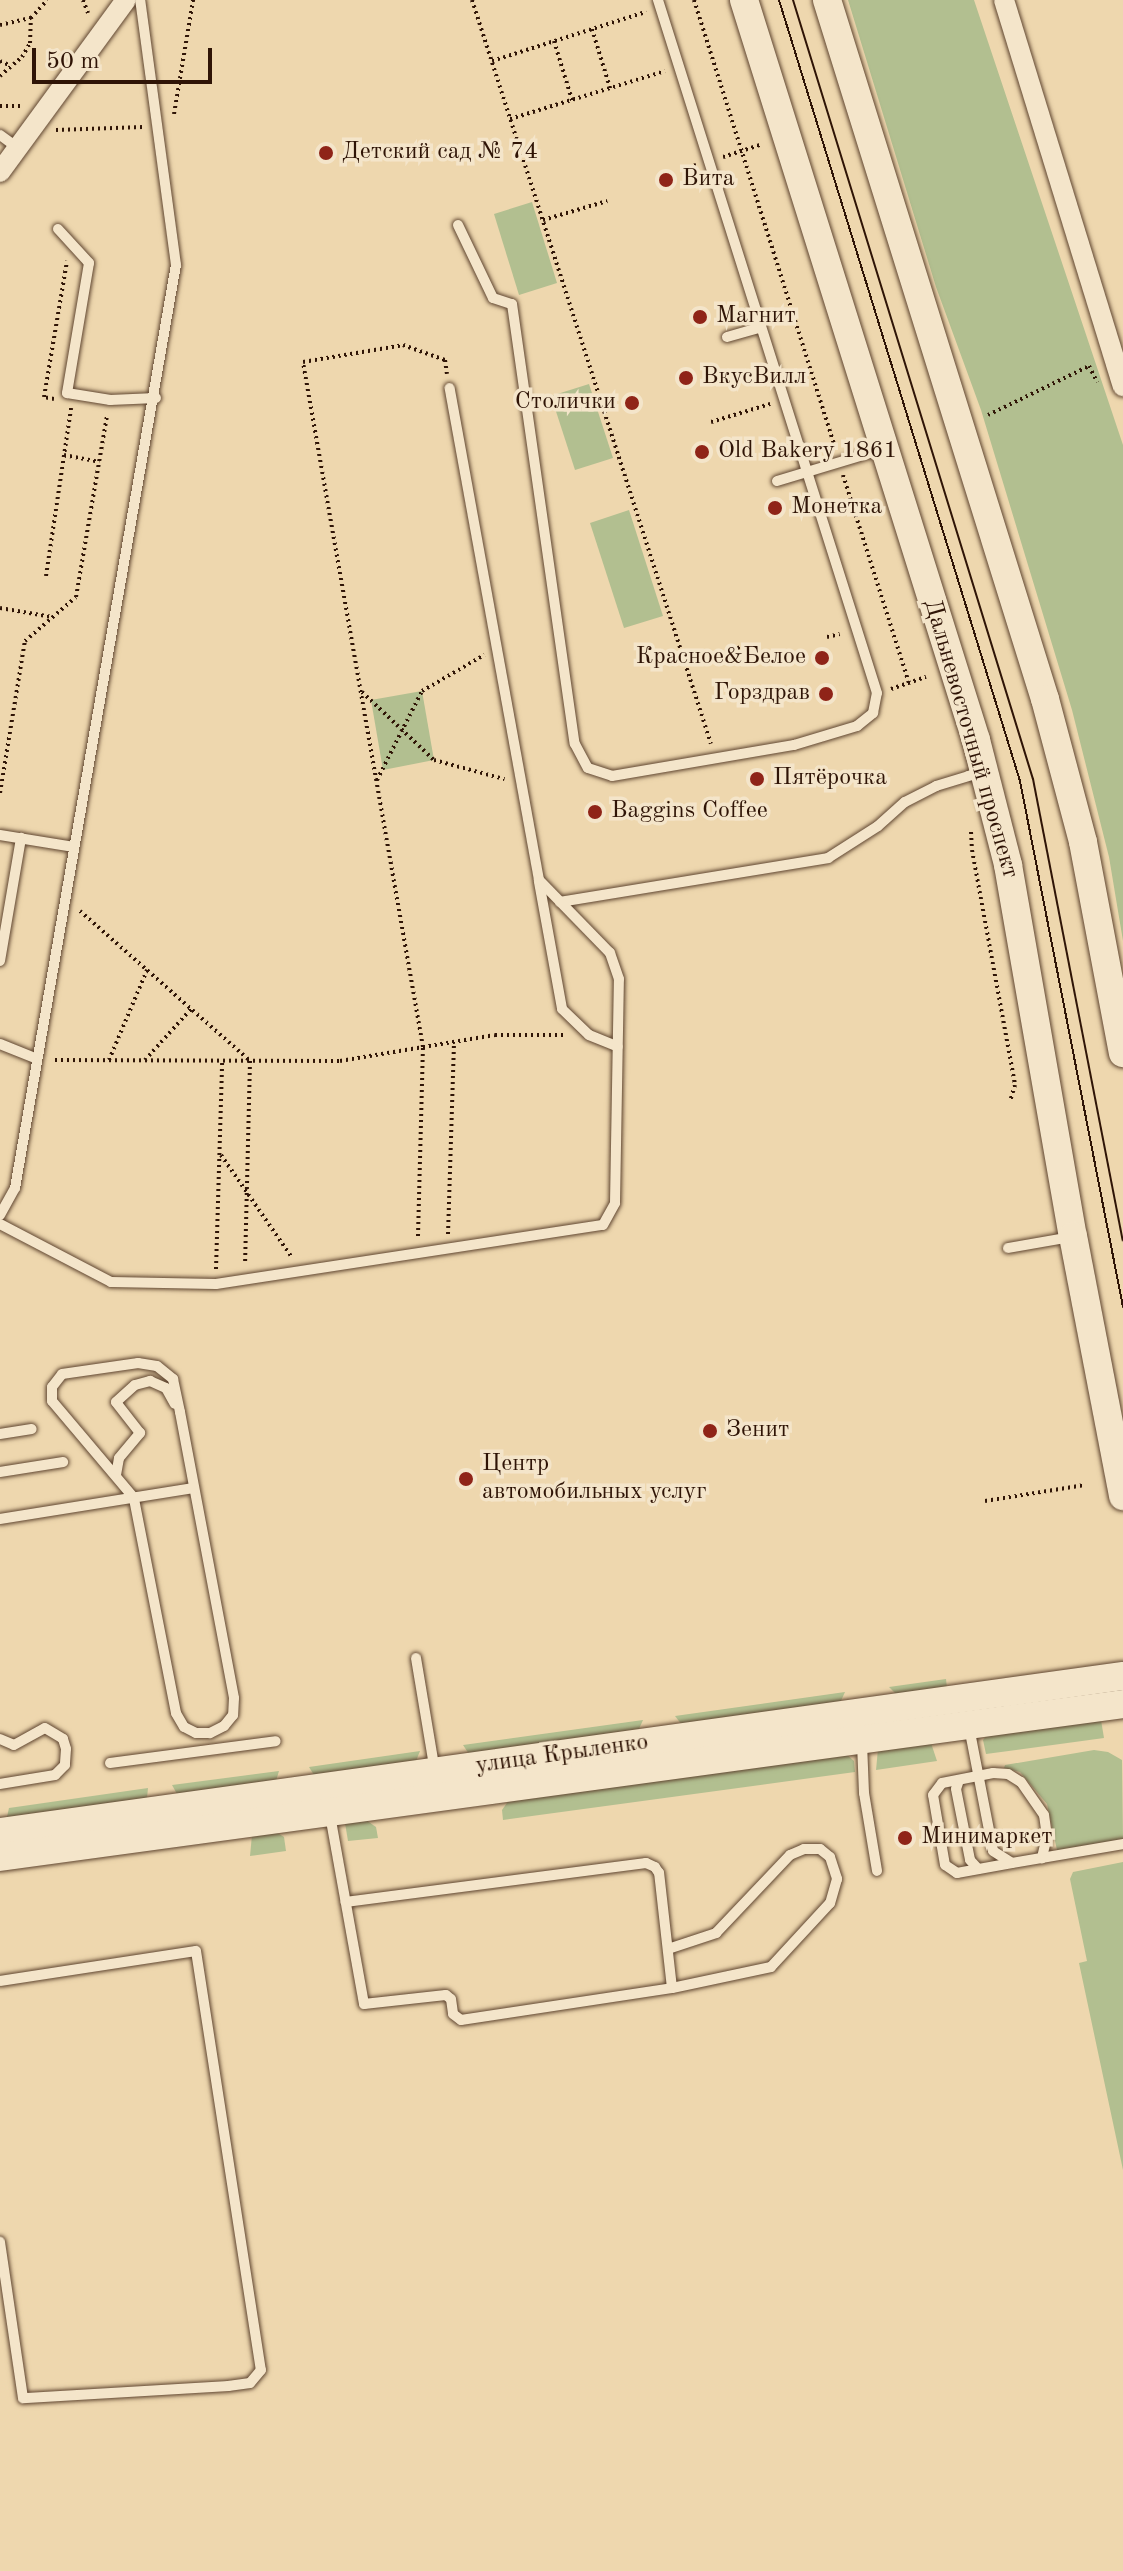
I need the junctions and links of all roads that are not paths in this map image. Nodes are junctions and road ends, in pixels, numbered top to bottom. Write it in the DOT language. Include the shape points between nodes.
graph roads {
  1 [pos="126,0"];
  2 [pos="140,0"];
  3 [pos="744,0"];
  4 [pos="827,0"];
  5 [pos="1004,0"];
  6 [pos="659,4"];
  7 [pos="0,135"];
  8 [pos="19,149"];
  9 [pos="0,172"];
  10 [pos="458,225"];
  11 [pos="58,229"];
  12 [pos="761,327"];
  13 [pos="727,337"];
  14 [pos="1117,343"];
  15 [pos="1123,386"];
  16 [pos="450,388"];
  17 [pos="156,398"];
  18 [pos="885,449"];
  19 [pos="807,472"];
  20 [pos="777,481"];
  21 [pos="984,772"];
  22 [pos="0,835"];
  23 [pos="21,838"];
  24 [pos="74,847"];
  25 [pos="539,880"];
  26 [pos="560,902"];
  27 [pos="0,961"];
  28 [pos="0,1044"];
  29 [pos="618,1047"];
  30 [pos="1123,1053"];
  31 [pos="37,1059"];
  32 [pos="0,1215"];
  33 [pos="0,1224"];
  34 [pos="1073,1236"];
  35 [pos="1008,1248"];
  36 [pos="180,1412"];
  37 [pos="32,1429"];
  38 [pos="0,1434"];
  39 [pos="63,1462"];
  40 [pos="0,1472"];
  41 [pos="116,1475"];
  42 [pos="194,1488"];
  43 [pos="1123,1496"];
  44 [pos="134,1498"];
  45 [pos="2,1516"];
  46 [pos="416,1658"];
  47 [pos="1123,1676"];
  48 [pos="1123,1704"];
  49 [pos="967,1713"];
  50 [pos="860,1727"];
  51 [pos="0,1739"];
  52 [pos="276,1741"];
  53 [pos="110,1763"];
  54 [pos="435,1773"];
  55 [pos="978,1776"];
  56 [pos="959,1780"];
  57 [pos="0,1784"];
  58 [pos="328,1800"];
  59 [pos="288,1805"];
  60 [pos="0,1832"];
  61 [pos="1123,1844"];
  62 [pos="0,1857"];
  63 [pos="1042,1858"];
  64 [pos="1012,1863"];
  65 [pos="978,1869"];
  66 [pos="877,1871"];
  67 [pos="346,1902"];
  68 [pos="668,1949"];
  69 [pos="0,1981"];
  70 [pos="672,1988"];
  71 [pos="0,2242"];
  1 -- 8 [label="street"];
  2 -- 17 [label="lane" via="176,265"];
  3 -- 18 [label="main road, Дальневосточный проспект"];
  4 -- 30 [label="main road" via="1045,699 1083,842"];
  5 -- 14 [label="street"];
  6 -- 12 [label="lane"];
  7 -- 8 [label="lane"];
  8 -- 9 [label="street"];
  10 -- 19 [label="lane" via="493,298 512,304 575,744 588,768 612,776 794,745 857,726 873,713 877,693"];
  11 -- 17 [label="lane" via="89,263 67,393 110,400"];
  12 -- 13 [label="lane"];
  12 -- 19 [label="lane"];
  14 -- 15 [label="street"];
  16 -- 25 [label="lane"];
  17 -- 24 [label="lane"];
  18 -- 19 [label="lane"];
  18 -- 21 [label="main road, Дальневосточный проспект"];
  19 -- 20 [label="lane"];
  21 -- 26 [label="lane" via="905,802 828,858"];
  21 -- 34 [label="main road, Дальневосточный проспект" via="1008,865"];
  22 -- 23 [label="lane"];
  23 -- 24 [label="lane"];
  23 -- 27 [label="lane"];
  24 -- 31 [label="lane"];
  25 -- 26 [label="lane"];
  25 -- 29 [label="lane" via="562,1009 589,1035"];
  26 -- 29 [label="lane" via="610,953 619,979"];
  28 -- 31 [label="lane"];
  29 -- 33 [label="lane" via="615,1203 603,1225 216,1284 111,1282"];
  31 -- 32 [label="lane" via="15,1188"];
  34 -- 35 [label="lane"];
  34 -- 43 [label="main road, Дальневосточный проспект"];
  36 -- 41 [label="lane" via="166,1388 150,1381 135,1385 116,1402 140,1433 119,1458"];
  36 -- 41 [label="lane" via="173,1379 157,1366 138,1363 62,1374 52,1387 52,1401"];
  36 -- 42 [label="lane"];
  37 -- 38 [label="lane"];
  39 -- 40 [label="lane"];
  41 -- 44 [label="lane"];
  42 -- 44 [label="lane"];
  42 -- 44 [label="lane" via="234,1698 233,1715 210,1733 184,1727 176,1713"];
  44 -- 45 [label="lane"];
  46 -- 54 [label="lane"];
  47 -- 49 [label="main road, улица Крыленко"];
  48 -- 49 [label="main road, улица Крыленко"];
  49 -- 50 [label="main road, улица Крыленко"];
  49 -- 55 [label="lane"];
  50 -- 54 [label="main road, улица Крыленко"];
  50 -- 58 [label="main road, улица Крыленко"];
  50 -- 66 [label="lane"];
  51 -- 57 [label="lane" via="14,1745 45,1728 63,1739 66,1749 65,1765 55,1775"];
  52 -- 53 [label="lane"];
  54 -- 58 [label="main road, улица Крыленко"];
  55 -- 56 [label="lane"];
  55 -- 63 [label="lane" via="1008,1774 1030,1792 1044,1815"];
  55 -- 64 [label="lane" via="993,1851"];
  56 -- 65 [label="lane" via="956,1789 970,1860"];
  56 -- 65 [label="lane" via="942,1783 933,1795 945,1865 957,1873"];
  58 -- 59 [label="main road, улица Крыленко"];
  58 -- 67 [label="lane"];
  59 -- 60 [label="main road, улица Крыленко"];
  59 -- 62 [label="main road, улица Крыленко"];
  61 -- 63 [label="lane"];
  63 -- 64 [label="lane"];
  64 -- 65 [label="lane"];
  67 -- 68 [label="lane" via="646,1863 659,1873"];
  67 -- 70 [label="lane" via="362,2001 368,2005 446,1995 461,2020"];
  68 -- 70 [label="lane"];
  68 -- 70 [label="lane" via="716,1933 790,1855 820,1849 830,1857 837,1879 830,1903 771,1967"];
  69 -- 71 [label="lane" via="196,1951 261,2370 250,2383 228,2386 23,2398"];
}
